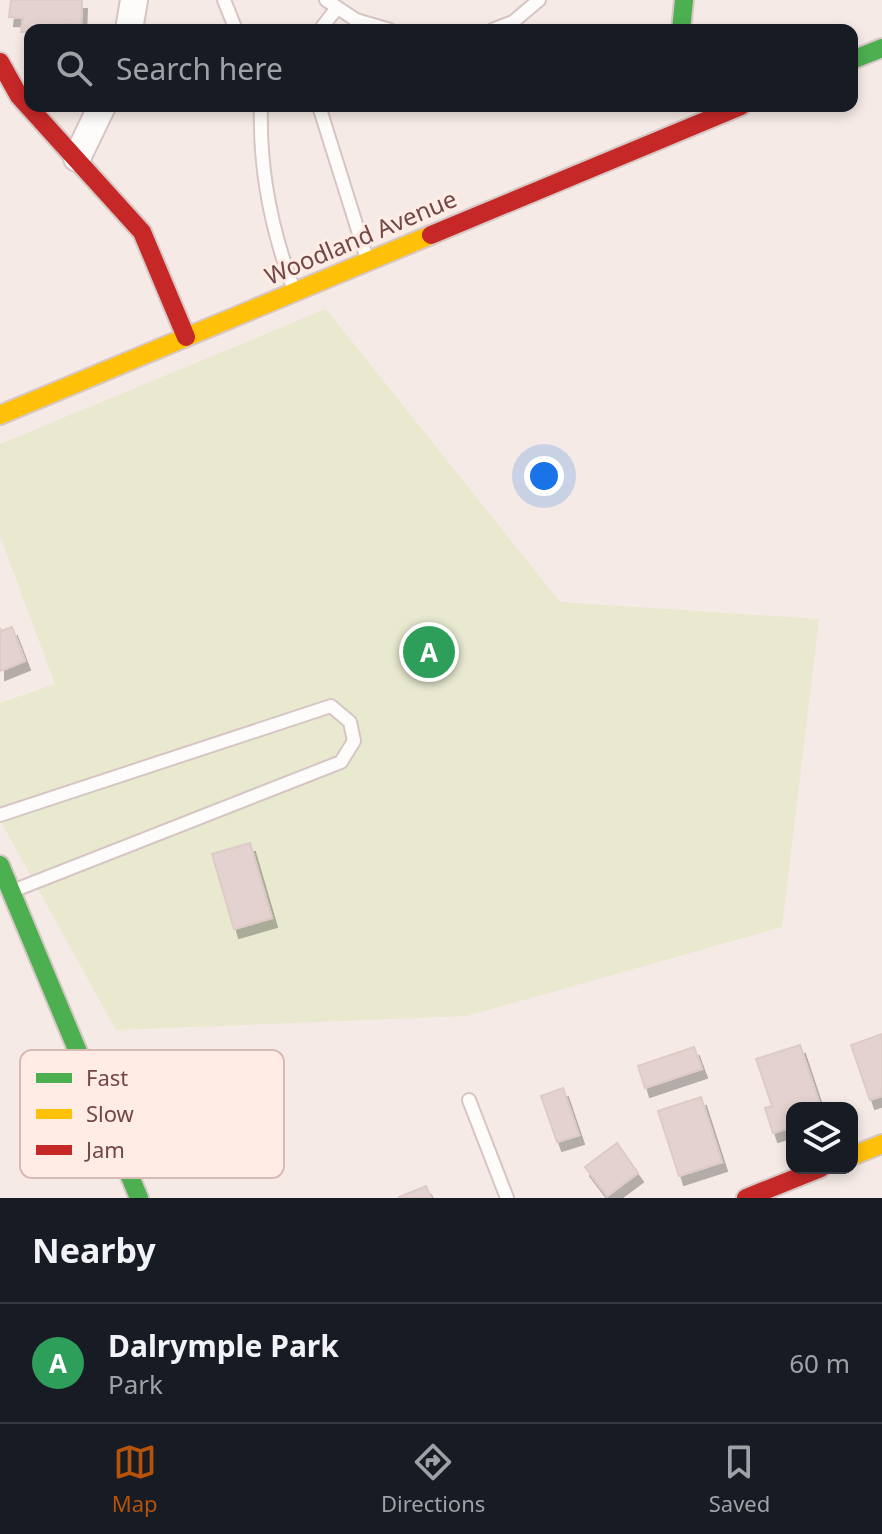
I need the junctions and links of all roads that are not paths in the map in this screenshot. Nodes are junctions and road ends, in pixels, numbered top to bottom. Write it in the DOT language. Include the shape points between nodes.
graph roads {
  1 [pos="134,0"];
  2 [pos="224,0"];
  3 [pos="539,0"];
  4 [pos="684,0"];
  5 [pos="331,4"];
  6 [pos="130,24"];
  7 [pos="234,24"];
  8 [pos="323,24"];
  9 [pos="370,24"];
  10 [pos="508,24"];
  11 [pos="682,24"];
  12 [pos="882,48"];
  13 [pos="858,58"];
  14 [pos="0,62"];
  15 [pos="24,101"];
  16 [pos="34,112"];
  17 [pos="99,112"];
  18 [pos="261,112"];
  19 [pos="321,112"];
  20 [pos="722,112"];
  21 [pos="77,158"];
  22 [pos="367,261"];
  23 [pos="295,291"];
  24 [pos="186,337"];
  25 [pos="0,415"];
  26 [pos="0,815"];
  27 [pos="0,865"];
  28 [pos="12,891"];
  29 [pos="78,1050"];
  30 [pos="469,1100"];
  31 [pos="882,1144"];
  32 [pos="858,1154"];
  33 [pos="806,1174"];
  34 [pos="131,1178"];
  35 [pos="139,1198"];
  36 [pos="507,1198"];
  37 [pos="746,1198"];
  1 -- 6 [label="street"];
  2 -- 7 [label="lane"];
  3 -- 10 [label="lane"];
  4 -- 11 [label="street"];
  5 -- 8 [label="lane"];
  5 -- 9 [label="lane"];
  12 -- 13 [label="street"];
  14 -- 15 [label="street"];
  16 -- 21 [label="street"];
  17 -- 21 [label="street"];
  18 -- 23 [label="lane" via="265,188 278,248"];
  19 -- 22 [label="lane"];
  20 -- 22 [label="street, Woodland Avenue" via="671,128"];
  21 -- 24 [label="street" via="142,232"];
  22 -- 23 [label="street, Woodland Avenue"];
  23 -- 24 [label="street, Woodland Avenue"];
  24 -- 25 [label="street, Woodland Avenue"];
  26 -- 28 [label="lane" via="331,706 350,722 354,741 341,762"];
  27 -- 28 [label="street"];
  28 -- 29 [label="street"];
  30 -- 36 [label="lane"];
  31 -- 32 [label="street"];
  33 -- 37 [label="street"];
  34 -- 35 [label="street"];
}
